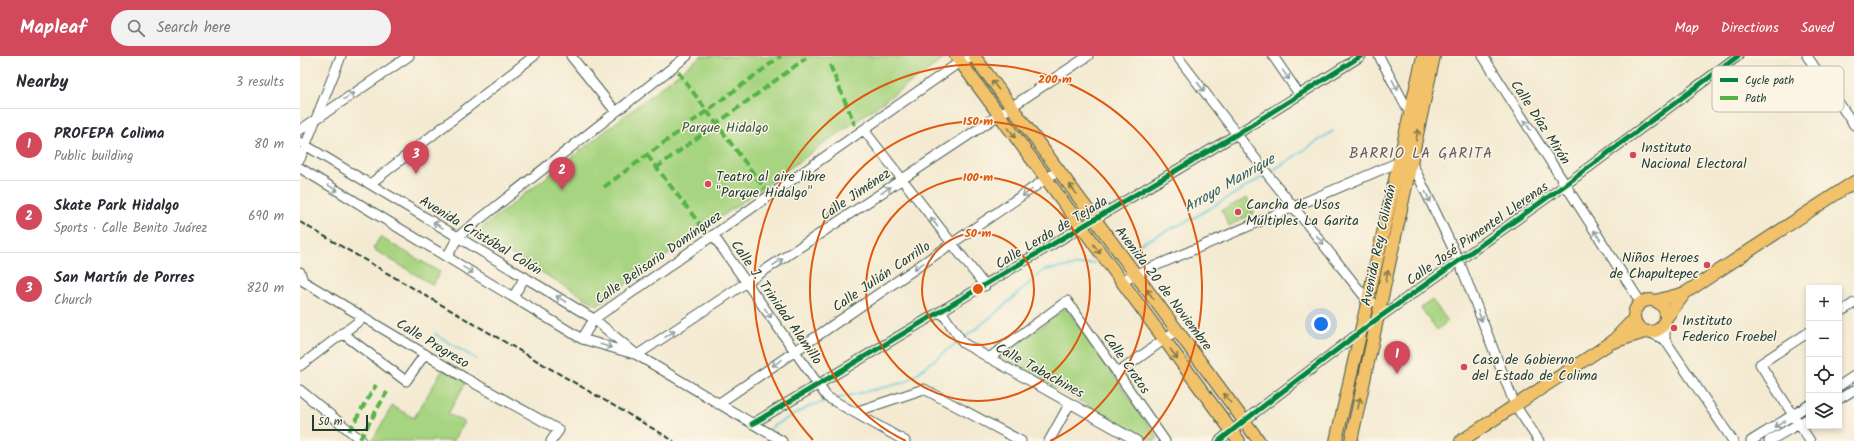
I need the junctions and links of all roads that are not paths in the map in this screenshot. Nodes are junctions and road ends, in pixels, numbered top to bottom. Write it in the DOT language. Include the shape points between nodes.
graph roads {
  1 [pos="341,56"];
  2 [pos="409,56"];
  3 [pos="534,56"];
  4 [pos="571,56"];
  5 [pos="687,56"];
  6 [pos="974,56"];
  7 [pos="1088,56"];
  8 [pos="1177,56"];
  9 [pos="1273,56"];
  10 [pos="1360,56"];
  11 [pos="1379,56"];
  12 [pos="1423,56"];
  13 [pos="1434,56"];
  14 [pos="1483,56"];
  15 [pos="1738,56"];
  16 [pos="1807,56"];
  17 [pos="959,59"];
  18 [pos="1725,66"];
  19 [pos="1814,66"];
  20 [pos="1712,75"];
  21 [pos="1299,94"];
  22 [pos="1012,107"];
  23 [pos="1844,110"];
  24 [pos="616,112"];
  25 [pos="1410,114"];
  26 [pos="999,115"];
  27 [pos="316,118"];
  28 [pos="1854,125"];
  29 [pos="300,130"];
  30 [pos="864,130"];
  31 [pos="1237,134"];
  32 [pos="303,144"];
  33 [pos="1403,144"];
  34 [pos="300,159"];
  35 [pos="1399,162"];
  36 [pos="1412,162"];
  37 [pos="300,168"];
  38 [pos="1059,170"];
  39 [pos="902,179"];
  40 [pos="1046,179"];
  41 [pos="1854,182"];
  42 [pos="370,184"];
  43 [pos="1565,185"];
  44 [pos="1294,207"];
  45 [pos="1095,219"];
  46 [pos="1081,227"];
  47 [pos="713,235"];
  48 [pos="458,237"];
  49 [pos="951,244"];
  50 [pos="447,257"];
  51 [pos="1459,261"];
  52 [pos="300,272"];
  53 [pos="1136,274"];
  54 [pos="525,277"];
  55 [pos="1120,281"];
  56 [pos="747,283"];
  57 [pos="984,286"];
  58 [pos="1685,293"];
  59 [pos="513,297"];
  60 [pos="1368,301"];
  61 [pos="1655,301"];
  62 [pos="1381,303"];
  63 [pos="1641,303"];
  64 [pos="1854,303"];
  65 [pos="1395,306"];
  66 [pos="941,311"];
  67 [pos="1842,311"];
  68 [pos="363,318"];
  69 [pos="1377,318"];
  70 [pos="594,319"];
  71 [pos="1634,319"];
  72 [pos="1666,321"];
  73 [pos="1177,330"];
  74 [pos="1361,331"];
  75 [pos="1648,332"];
  76 [pos="342,334"];
  77 [pos="1806,334"];
  78 [pos="582,339"];
  79 [pos="1163,340"];
  80 [pos="1665,340"];
  81 [pos="1612,342"];
  82 [pos="795,351"];
  83 [pos="426,354"];
  84 [pos="637,355"];
  85 [pos="989,358"];
  86 [pos="300,366"];
  87 [pos="1118,373"];
  88 [pos="1854,376"];
  89 [pos="818,384"];
  90 [pos="1842,384"];
  91 [pos="300,390"];
  92 [pos="1853,392"];
  93 [pos="1842,398"];
  94 [pos="1070,403"];
  95 [pos="718,404"];
  96 [pos="1515,405"];
  97 [pos="1806,408"];
  98 [pos="855,412"];
  99 [pos="1794,416"];
  100 [pos="1806,420"];
  101 [pos="1244,421"];
  102 [pos="752,424"];
  103 [pos="1799,424"];
  104 [pos="1235,436"];
  105 [pos="351,438"];
  106 [pos="362,441"];
  107 [pos="551,441"];
  108 [pos="782,441"];
  109 [pos="906,441"];
  110 [pos="1021,441"];
  111 [pos="1049,441"];
  112 [pos="1137,441"];
  113 [pos="1165,441"];
  114 [pos="1220,441"];
  115 [pos="1259,441"];
  116 [pos="1336,441"];
  117 [pos="1351,441"];
  118 [pos="1461,441"];
  119 [pos="1539,441"];
  120 [pos="1734,441"];
  121 [pos="1751,441"];
  122 [pos="1769,441"];
  123 [pos="1810,441"];
  1 -- 27 [label="street"];
  27 -- 2 [label="street, one-way"];
  3 -- 42 [label="street"];
  4 -- 24 [label="street"];
  5 -- 24 [label="street"];
  6 -- 17 [label="street, Calle Belisario Domínguez"];
  22 -- 6 [label="main road, Avenida 20 de Noviembre, one-way"];
  7 -- 22 [label="street, Calle Jiménez"];
  8 -- 31 [label="street, one-way"];
  9 -- 21 [label="street, one-way"];
  10 -- 21 [label="street, Calle Lerdo de Tejada"];
  11 -- 25 [label="street, one-way"];
  12 -- 25 [label="main road, Avenida Rey Colimán"];
  36 -- 13 [label="main road, Avenida Rey Colimán, one-way"];
  43 -- 14 [label="street, Calle Díaz Mirón, one-way"];
  15 -- 18 [label="street, Calle José Pimentel Llerenas"];
  16 -- 19 [label="street"];
  17 -- 26 [label="main road"];
  17 -- 30 [label="street, Calle Belisario Domínguez"];
  20 -- 43 [label="street, Calle José Pimentel Llerenas"];
  21 -- 31 [label="street, Calle Lerdo de Tejada"];
  22 -- 26 [label="street, Calle Jiménez"];
  22 -- 38 [label="main road, Avenida 20 de Noviembre"];
  23 -- 28 [label="street"];
  24 -- 48 [label="street"];
  25 -- 33 [label="main road, Avenida Rey Colimán"];
  26 -- 39 [label="street, Calle Jiménez"];
  26 -- 40 [label="main road, one-way"];
  27 -- 29 [label="street"];
  27 -- 32 [label="street"];
  30 -- 39 [label="street"];
  30 -- 47 [label="street, Calle Belisario Domínguez"];
  31 -- 44 [label="street"];
  31 -- 45 [label="street, Calle Lerdo de Tejada"];
  32 -- 34 [label="street"];
  32 -- 42 [label="street, Avenida Cristóbal Colón"];
  33 -- 35 [label="main road, Avenida Rey Colimán"];
  33 -- 36 [label="street"];
  35 -- 36 [label="street"];
  35 -- 44 [label="street"];
  35 -- 60 [label="main road, Avenida Rey Colimán"];
  36 -- 51 [label="street, one-way"];
  62 -- 36 [label="main road, Avenida Rey Colimán, one-way"];
  37 -- 50 [label="street, Avenida Cristóbal Colón, one-way"];
  38 -- 40 [label="street, Calle Julián Carrillo"];
  45 -- 38 [label="main road, Avenida 20 de Noviembre, one-way"];
  49 -- 39 [label="street, one-way"];
  56 -- 39 [label="street, Calle Jiménez, one-way"];
  40 -- 46 [label="main road"];
  40 -- 49 [label="street, Calle Julián Carrillo, one-way"];
  41 -- 58 [label="main road"];
  48 -- 42 [label="street, Avenida Cristóbal Colón, one-way"];
  43 -- 51 [label="street, Calle José Pimentel Llerenas"];
  63 -- 43 [label="street, Calle Díaz Mirón, one-way"];
  44 -- 53 [label="street"];
  44 -- 60 [label="street, one-way"];
  45 -- 46 [label="street, Calle Lerdo de Tejada"];
  45 -- 53 [label="main road, Avenida 20 de Noviembre"];
  46 -- 55 [label="main road, one-way"];
  46 -- 57 [label="street, Calle Lerdo de Tejada"];
  47 -- 56 [label="street, Calle J. Trinidad Alamillo"];
  47 -- 70 [label="street, Calle Belisario Domínguez"];
  48 -- 50 [label="street"];
  48 -- 54 [label="street, Avenida Cristóbal Colón"];
  49 -- 57 [label="street"];
  49 -- 82 [label="street, Calle Julián Carrillo, one-way"];
  50 -- 59 [label="street, Avenida Cristóbal Colón, one-way"];
  51 -- 65 [label="street, Calle José Pimentel Llerenas"];
  51 -- 96 [label="street, one-way"];
  52 -- 68 [label="street, Calle Progreso" via="302,281"];
  53 -- 55 [label="street"];
  73 -- 53 [label="main road, Avenida 20 de Noviembre, one-way"];
  54 -- 59 [label="street"];
  70 -- 54 [label="street, Avenida Cristóbal Colón, one-way"];
  55 -- 79 [label="main road"];
  56 -- 82 [label="street, Calle J. Trinidad Alamillo, one-way"];
  84 -- 56 [label="street, Calle Jiménez, one-way"];
  57 -- 66 [label="street, Calle Lerdo de Tejada"];
  58 -- 61 [label="main road"];
  58 -- 72 [label="main road"];
  59 -- 78 [label="street, Avenida Cristóbal Colón"];
  60 -- 62 [label="street"];
  60 -- 74 [label="main road, Avenida Rey Colimán"];
  61 -- 63 [label="main road" via="1647,300"];
  61 -- 72 [label="main road" via="1665,310"];
  62 -- 65 [label="street"];
  62 -- 69 [label="main road, Avenida Rey Colimán"];
  63 -- 71 [label="main road" via="1634,313"];
  64 -- 67 [label="street"];
  65 -- 69 [label="street, Calle José Pimentel Llerenas"];
  66 -- 85 [label="street, Calle Tabachines" via="961,340"];
  66 -- 89 [label="street, Calle Lerdo de Tejada"];
  68 -- 76 [label="street"];
  68 -- 83 [label="street, Calle Progreso"];
  69 -- 74 [label="street, Calle José Pimentel Llerenas"];
  117 -- 69 [label="main road, Avenida Rey Colimán, one-way"];
  70 -- 78 [label="street, Calle Belisario Domínguez"];
  70 -- 84 [label="street, Avenida Cristóbal Colón"];
  71 -- 75 [label="main road" via="1636,324"];
  71 -- 81 [label="main road"];
  72 -- 75 [label="main road" via="1656,331"];
  72 -- 80 [label="street"];
  73 -- 79 [label="street"];
  101 -- 73 [label="main road, Avenida 20 de Noviembre, one-way"];
  74 -- 101 [label="street, Calle José Pimentel Llerenas"];
  74 -- 116 [label="main road, Avenida Rey Colimán"];
  75 -- 80 [label="street"];
  75 -- 81 [label="main road"];
  76 -- 83 [label="street" via="406,381"];
  76 -- 86 [label="street"];
  77 -- 99 [label="street" via="1760,364"];
  78 -- 84 [label="street, Avenida Cristóbal Colón, one-way"];
  79 -- 87 [label="street"];
  79 -- 104 [label="main road, one-way"];
  80 -- 120 [label="street"];
  81 -- 96 [label="main road"];
  82 -- 89 [label="street, Calle J. Trinidad Alamillo"];
  82 -- 95 [label="street, Calle Julián Carrillo, one-way"];
  83 -- 107 [label="street, Calle Progreso" via="559,430"];
  84 -- 95 [label="street, Avenida Cristóbal Colón"];
  85 -- 87 [label="street, Calle Crotos" via="1067,301"];
  85 -- 94 [label="street, Calle Tabachines"];
  87 -- 113 [label="street, Calle Crotos"];
  88 -- 90 [label="street"];
  89 -- 98 [label="street, Calle J. Trinidad Alamillo" via="827,396"];
  89 -- 102 [label="street, Calle Lerdo de Tejada"];
  90 -- 92 [label="street"];
  91 -- 105 [label="street"];
  92 -- 93 [label="street"];
  94 -- 111 [label="street"];
  94 -- 112 [label="street, Calle Tabachines"];
  95 -- 102 [label="street, Avenida Cristóbal Colón"];
  96 -- 118 [label="main road"];
  96 -- 119 [label="street"];
  97 -- 99 [label="street"];
  98 -- 109 [label="street"];
  98 -- 110 [label="street" via="924,389"];
  99 -- 103 [label="street"];
  99 -- 121 [label="street, one-way"];
  100 -- 103 [label="street"];
  101 -- 104 [label="street, Calle José Pimentel Llerenas"];
  101 -- 115 [label="main road, Avenida 20 de Noviembre"];
  102 -- 108 [label="street, Avenida Cristóbal Colón"];
  103 -- 122 [label="street"];
  103 -- 123 [label="street"];
  104 -- 114 [label="street, Calle José Pimentel Llerenas"];
  105 -- 106 [label="street"];
}
